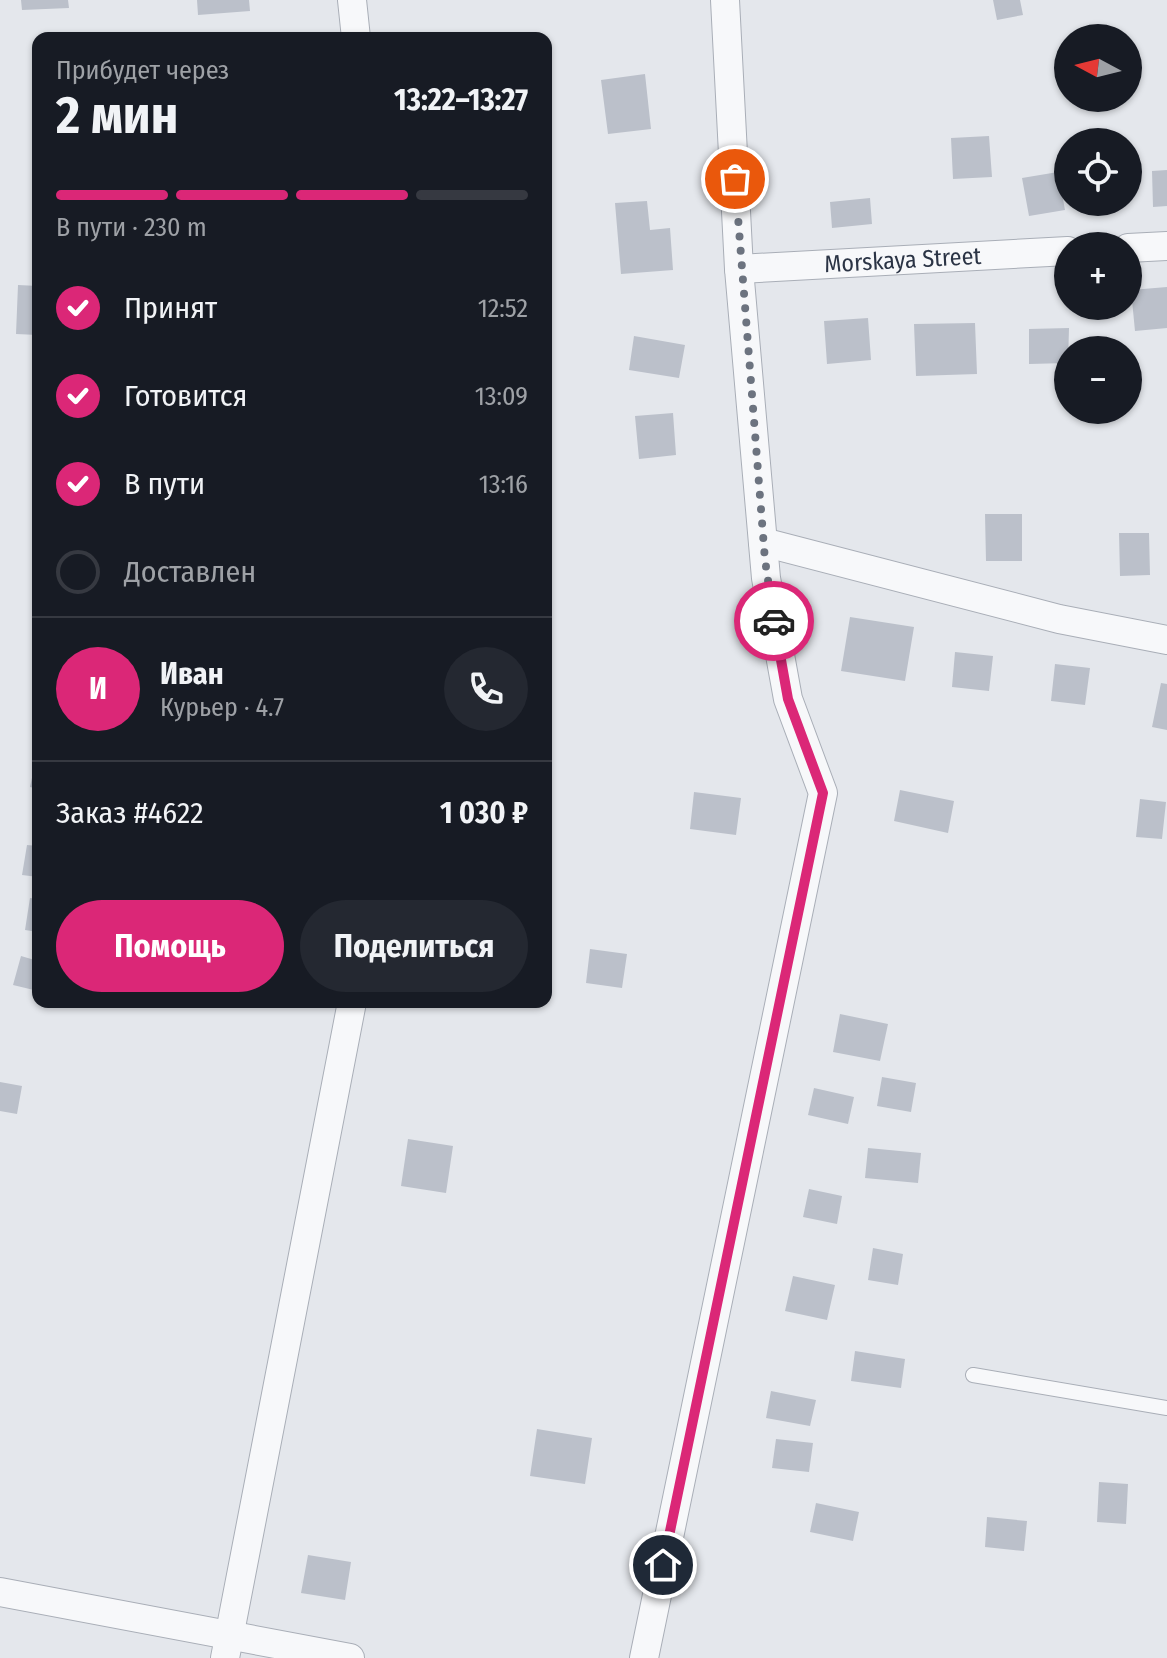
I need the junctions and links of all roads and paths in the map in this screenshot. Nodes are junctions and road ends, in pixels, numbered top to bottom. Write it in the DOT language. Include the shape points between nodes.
graph roads {
  1 [pos="352,0"];
  2 [pos="725,0"];
  3 [pos="355,32"];
  4 [pos="1167,246"];
  5 [pos="1142,247"];
  6 [pos="1054,252"];
  7 [pos="739,269"];
  8 [pos="763,542"];
  9 [pos="1167,640"];
  10 [pos="351,1008"];
  11 [pos="973,1375"];
  12 [pos="1167,1408"];
  13 [pos="0,1592"];
  14 [pos="227,1647"];
  15 [pos="350,1658"];
  16 [pos="644,1658"];
  1 -- 3 [label="street"];
  2 -- 7 [label="street"];
  4 -- 5 [label="street"];
  6 -- 7 [label="street, Morskaya Street"];
  7 -- 8 [label="street"];
  8 -- 9 [label="street" via="1059,619"];
  8 -- 16 [label="street" via="788,699 823,793"];
  10 -- 14 [label="street"];
  11 -- 12 [label="lane"];
  13 -- 14 [label="street"];
  14 -- 15 [label="street"];
}
